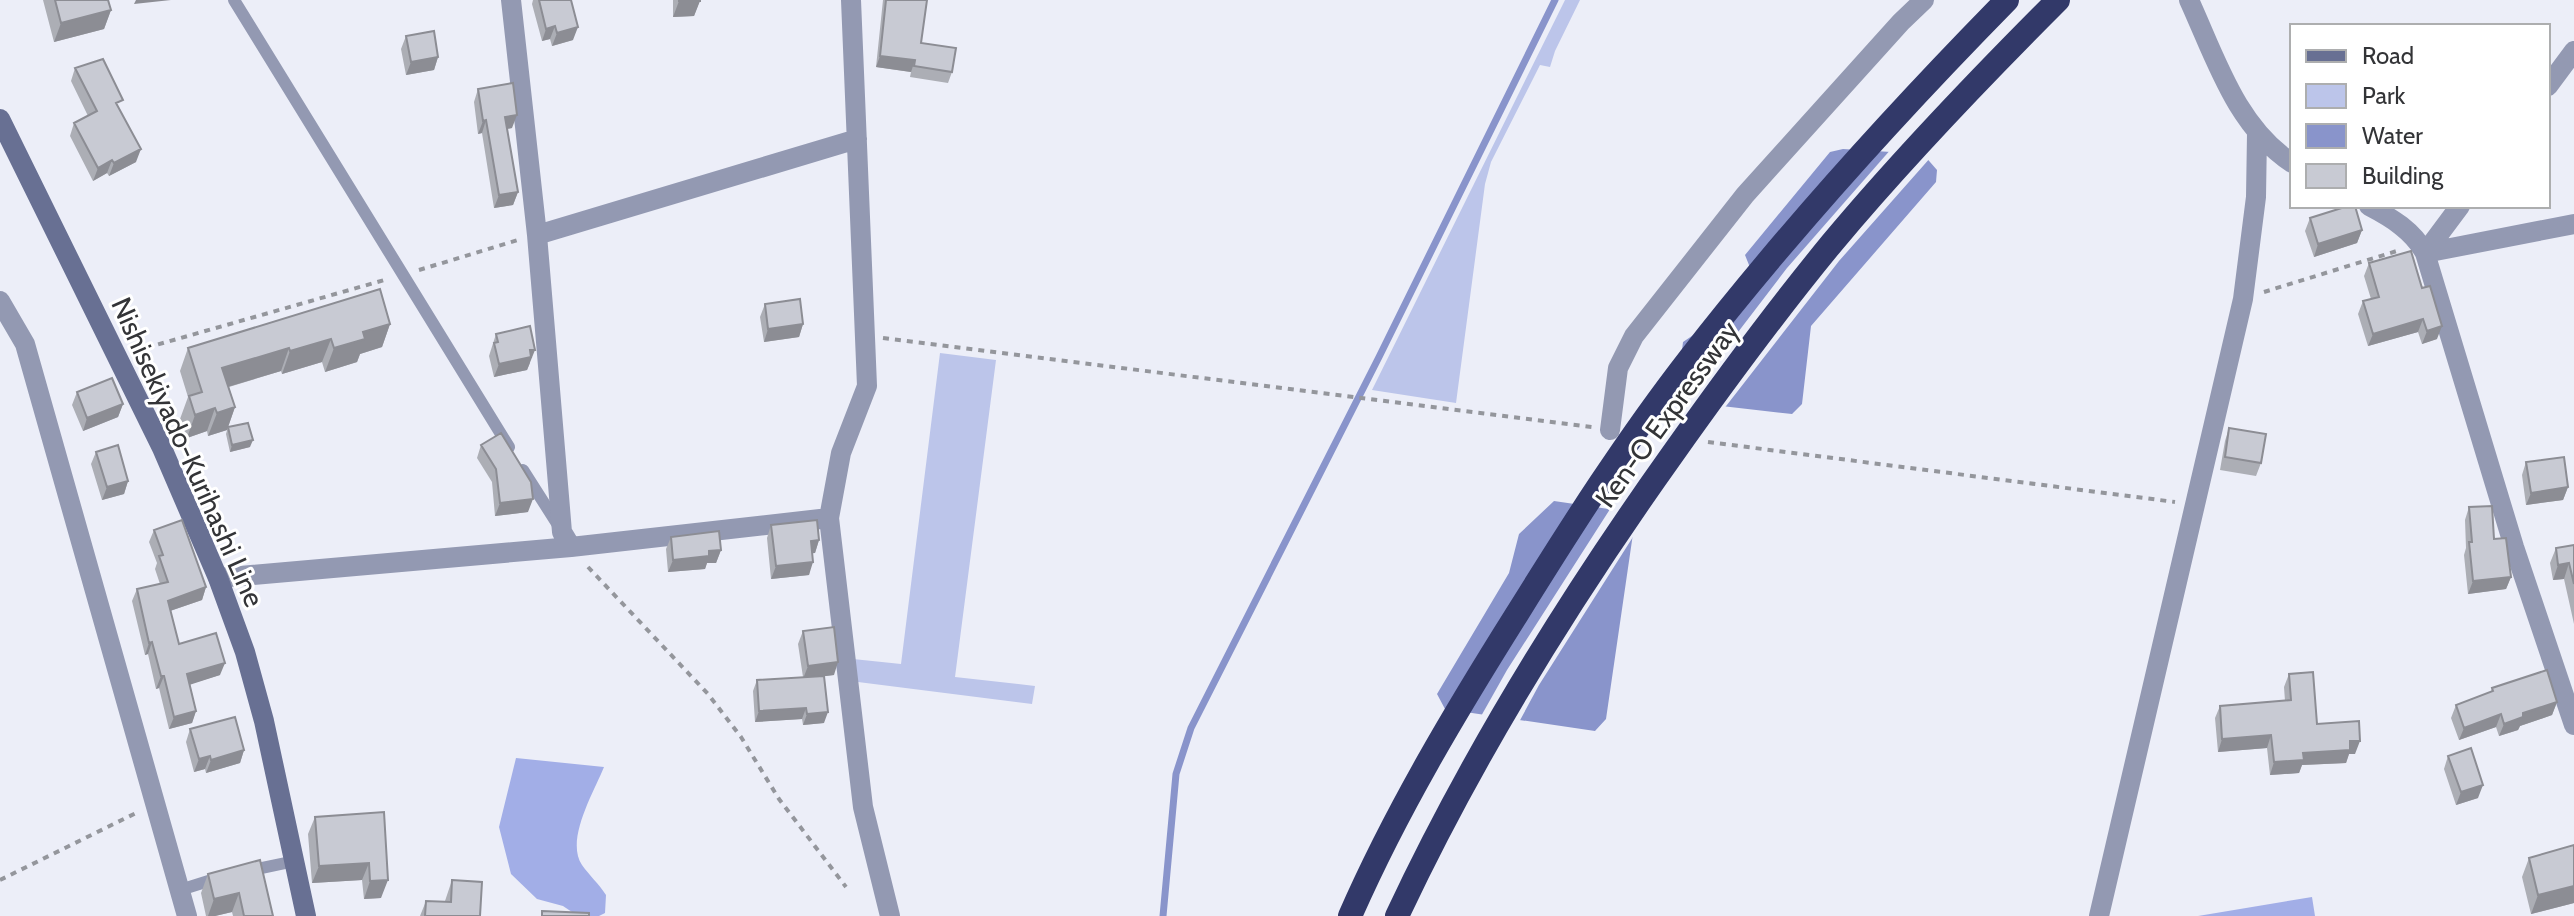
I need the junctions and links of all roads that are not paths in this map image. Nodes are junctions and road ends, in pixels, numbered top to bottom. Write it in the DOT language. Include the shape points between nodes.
graph roads {
  1 [pos="234,0"];
  2 [pos="511,0"];
  3 [pos="851,0"];
  4 [pos="1924,0"];
  5 [pos="2007,0"];
  6 [pos="2058,0"];
  7 [pos="2189,0"];
  8 [pos="2574,51"];
  9 [pos="2550,83"];
  10 [pos="0,119"];
  11 [pos="2257,134"];
  12 [pos="857,139"];
  13 [pos="2290,162"];
  14 [pos="2372,208"];
  15 [pos="2459,208"];
  16 [pos="2574,224"];
  17 [pos="537,235"];
  18 [pos="2425,253"];
  19 [pos="0,301"];
  20 [pos="1610,430"];
  21 [pos="829,518"];
  22 [pos="566,539"];
  23 [pos="218,578"];
  24 [pos="2574,725"];
  25 [pos="295,861"];
  26 [pos="180,890"];
  27 [pos="187,916"];
  28 [pos="306,916"];
  29 [pos="890,916"];
  30 [pos="1350,916"];
  31 [pos="1397,916"];
  32 [pos="2099,916"];
  1 -- 22 [label="lane"];
  2 -- 17 [label="street"];
  3 -- 12 [label="street"];
  4 -- 20 [label="street" via="1745,195 1634,336 1618,368"];
  5 -- 30 [label="highway, Ken-O Expressway" via="1824,196 1689,359 1572,526 1472,685 1370,869"];
  6 -- 31 [label="highway, Ken-O Expressway" via="1975,83 1833,243 1714,396 1607,546 1507,706"];
  7 -- 11 [label="street" via="2243,117"];
  8 -- 9 [label="street"];
  10 -- 23 [label="main road, Nishisekiyado-Kurihashi Line" via="162,448"];
  11 -- 13 [label="street"];
  11 -- 32 [label="street" via="2256,197 2243,299"];
  12 -- 17 [label="street"];
  12 -- 21 [label="street" via="867,386 841,453"];
  14 -- 18 [label="street" via="2403,227"];
  15 -- 18 [label="street"];
  16 -- 18 [label="street"];
  17 -- 22 [label="street"];
  18 -- 24 [label="street"];
  19 -- 26 [label="street" via="25,344"];
  21 -- 22 [label="street"];
  21 -- 29 [label="street" via="863,807"];
  22 -- 23 [label="street"];
  23 -- 25 [label="main road, Nishisekiyado-Kurihashi Line" via="264,721"];
  25 -- 26 [label="lane"];
  25 -- 28 [label="main road, Nishisekiyado-Kurihashi Line"];
  26 -- 27 [label="street"];
}
